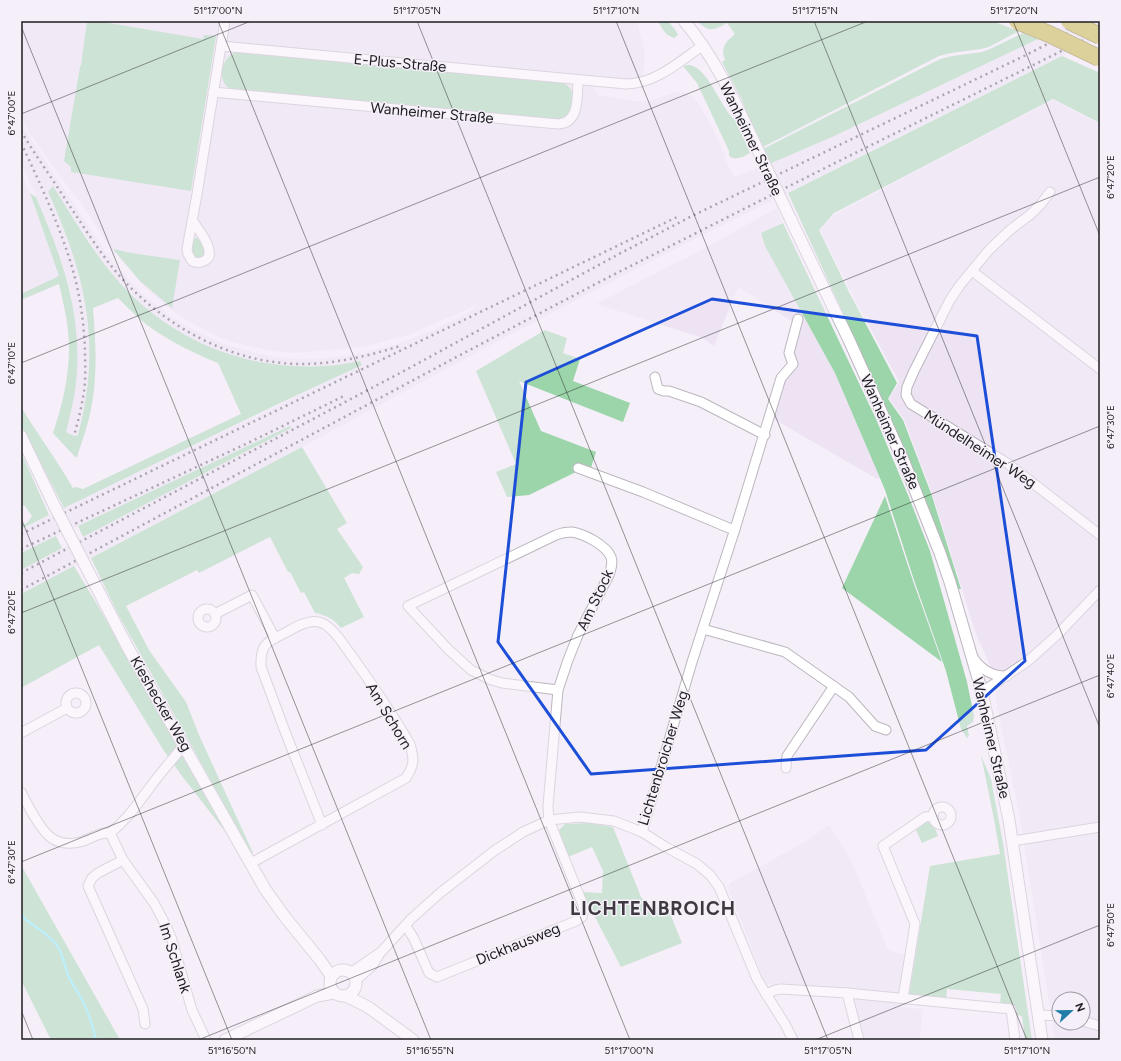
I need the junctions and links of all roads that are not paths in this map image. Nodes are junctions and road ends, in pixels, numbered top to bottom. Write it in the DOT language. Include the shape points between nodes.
graph roads {
  1 [pos="225,21"];
  2 [pos="684,21"];
  3 [pos="1016,21"];
  4 [pos="1069,21"];
  5 [pos="1100,36"];
  6 [pos="221,46"];
  7 [pos="702,46"];
  8 [pos="1099,58"];
  9 [pos="578,80"];
  10 [pos="213,92"];
  11 [pos="1050,192"];
  12 [pos="192,220"];
  13 [pos="972,271"];
  14 [pos="798,319"];
  15 [pos="1100,369"];
  16 [pos="655,377"];
  17 [pos="765,435"];
  18 [pos="21,436"];
  19 [pos="578,468"];
  20 [pos="735,529"];
  21 [pos="1100,535"];
  22 [pos="1100,590"];
  23 [pos="215,614"];
  24 [pos="703,629"];
  25 [pos="275,638"];
  26 [pos="971,655"];
  27 [pos="1007,676"];
  28 [pos="834,686"];
  29 [pos="558,690"];
  30 [pos="982,692"];
  31 [pos="67,708"];
  32 [pos="886,730"];
  33 [pos="21,733"];
  34 [pos="184,745"];
  35 [pos="786,768"];
  36 [pos="21,792"];
  37 [pos="933,816"];
  38 [pos="549,820"];
  39 [pos="322,824"];
  40 [pos="1100,827"];
  41 [pos="642,832"];
  42 [pos="110,833"];
  43 [pos="1013,841"];
  44 [pos="123,860"];
  45 [pos="251,863"];
  46 [pos="406,926"];
  47 [pos="333,980"];
  48 [pos="354,980"];
  49 [pos="846,993"];
  50 [pos="766,994"];
  51 [pos="346,996"];
  52 [pos="903,998"];
  53 [pos="368,1007"];
  54 [pos="1039,1016"];
  55 [pos="1051,1016"];
  56 [pos="145,1024"];
  57 [pos="790,1039"];
  58 [pos="206,1040"];
  59 [pos="225,1040"];
  60 [pos="413,1040"];
  61 [pos="859,1040"];
  62 [pos="1015,1040"];
  63 [pos="1042,1040"];
  1 -- 6 [label="street"];
  2 -- 7 [label="street, Wanheimer Straße"];
  3 -- 8 [label="highway, bridge"];
  4 -- 5 [label="highway, bridge"];
  6 -- 9 [label="street, E-Plus-Straße"];
  6 -- 10 [label="street"];
  7 -- 9 [label="street" via="647,81 626,84"];
  7 -- 26 [label="street, Wanheimer Straße, bridge" via="726,86 755,144 904,462 940,553"];
  9 -- 10 [label="street, Wanheimer Straße" via="574,114 570,121 562,124"];
  10 -- 12 [label="street"];
  11 -- 13 [label="street" via="1031,214 989,250"];
  13 -- 15 [label="street"];
  13 -- 21 [label="street, Mündelheimer Weg" via="950,300 916,367 906,395 911,404 1019,472"];
  14 -- 17 [label="street, Lichtenbroicher Weg" via="789,353 793,364 781,378"];
  16 -- 17 [label="street" via="658,389 701,402"];
  17 -- 20 [label="street, Lichtenbroicher Weg"];
  18 -- 34 [label="street, Kieshecker Weg, bridge" via="127,646"];
  19 -- 20 [label="street"];
  20 -- 24 [label="street, Lichtenbroicher Weg"];
  22 -- 27 [label="street" via="1063,629 1028,661"];
  23 -- 25 [label="street" via="252,595"];
  24 -- 28 [label="street" via="785,652"];
  24 -- 41 [label="street, Lichtenbroicher Weg"];
  25 -- 39 [label="street, Am Schorn" via="264,648 261,667"];
  25 -- 39 [label="street, Am Schorn" via="310,621 327,625 336,634 382,701 410,744 414,758 406,778"];
  26 -- 27 [label="street" via="986,670"];
  26 -- 30 [label="street, Wanheimer Straße"];
  27 -- 30 [label="street"];
  28 -- 32 [label="street" via="849,697 875,726"];
  28 -- 35 [label="street" via="787,756"];
  29 -- 29 [label="street, Am Stock" via="578,635 612,567 608,551 601,545 580,534 564,532 408,606 471,670 502,683"];
  29 -- 38 [label="street, Am Stock"];
  30 -- 43 [label="street, Wanheimer Straße"];
  31 -- 33 [label="street"];
  34 -- 42 [label="street" via="133,810"];
  34 -- 45 [label="street, Kieshecker Weg"];
  36 -- 42 [label="street" via="36,819 52,839 69,844 82,842 102,832"];
  37 -- 52 [label="street" via="925,817 883,846 915,924"];
  38 -- 41 [label="street, Lichtenbroicher Weg" via="597,818 614,821"];
  38 -- 46 [label="street, Lichtenbroicher Weg" via="523,832 494,851 440,893"];
  38 -- 46 [label="street, Dickhausweg" via="583,905 584,914 580,919 437,977 430,973"];
  39 -- 45 [label="street, Am Schorn"];
  40 -- 43 [label="street"];
  41 -- 50 [label="street" via="697,864 710,875 719,887 754,972"];
  42 -- 44 [label="street, Im Schlank"];
  43 -- 54 [label="street, Wanheimer Straße"];
  44 -- 56 [label="street" via="98,873 88,886 142,1009"];
  44 -- 58 [label="street, Im Schlank" via="154,903 171,937 192,1010"];
  45 -- 47 [label="street, Kieshecker Weg" via="265,889 327,966"];
  46 -- 48 [label="street, Lichtenbroicher Weg" via="381,952 372,966"];
  47 -- 48 [label="street" via="346,969"];
  47 -- 51 [label="street" via="341,996"];
  47 -- 59 [label="street" via="317,996"];
  48 -- 51 [label="street" via="352,993"];
  48 -- 53 [label="street"];
  49 -- 50 [label="street" via="781,989"];
  49 -- 52 [label="street"];
  49 -- 61 [label="street"];
  50 -- 57 [label="street" via="785,1024"];
  51 -- 53 [label="street"];
  52 -- 62 [label="street" via="1011,1009"];
  53 -- 60 [label="street"];
  54 -- 55 [label="street"];
  54 -- 63 [label="street, Wanheimer Straße"];
}
